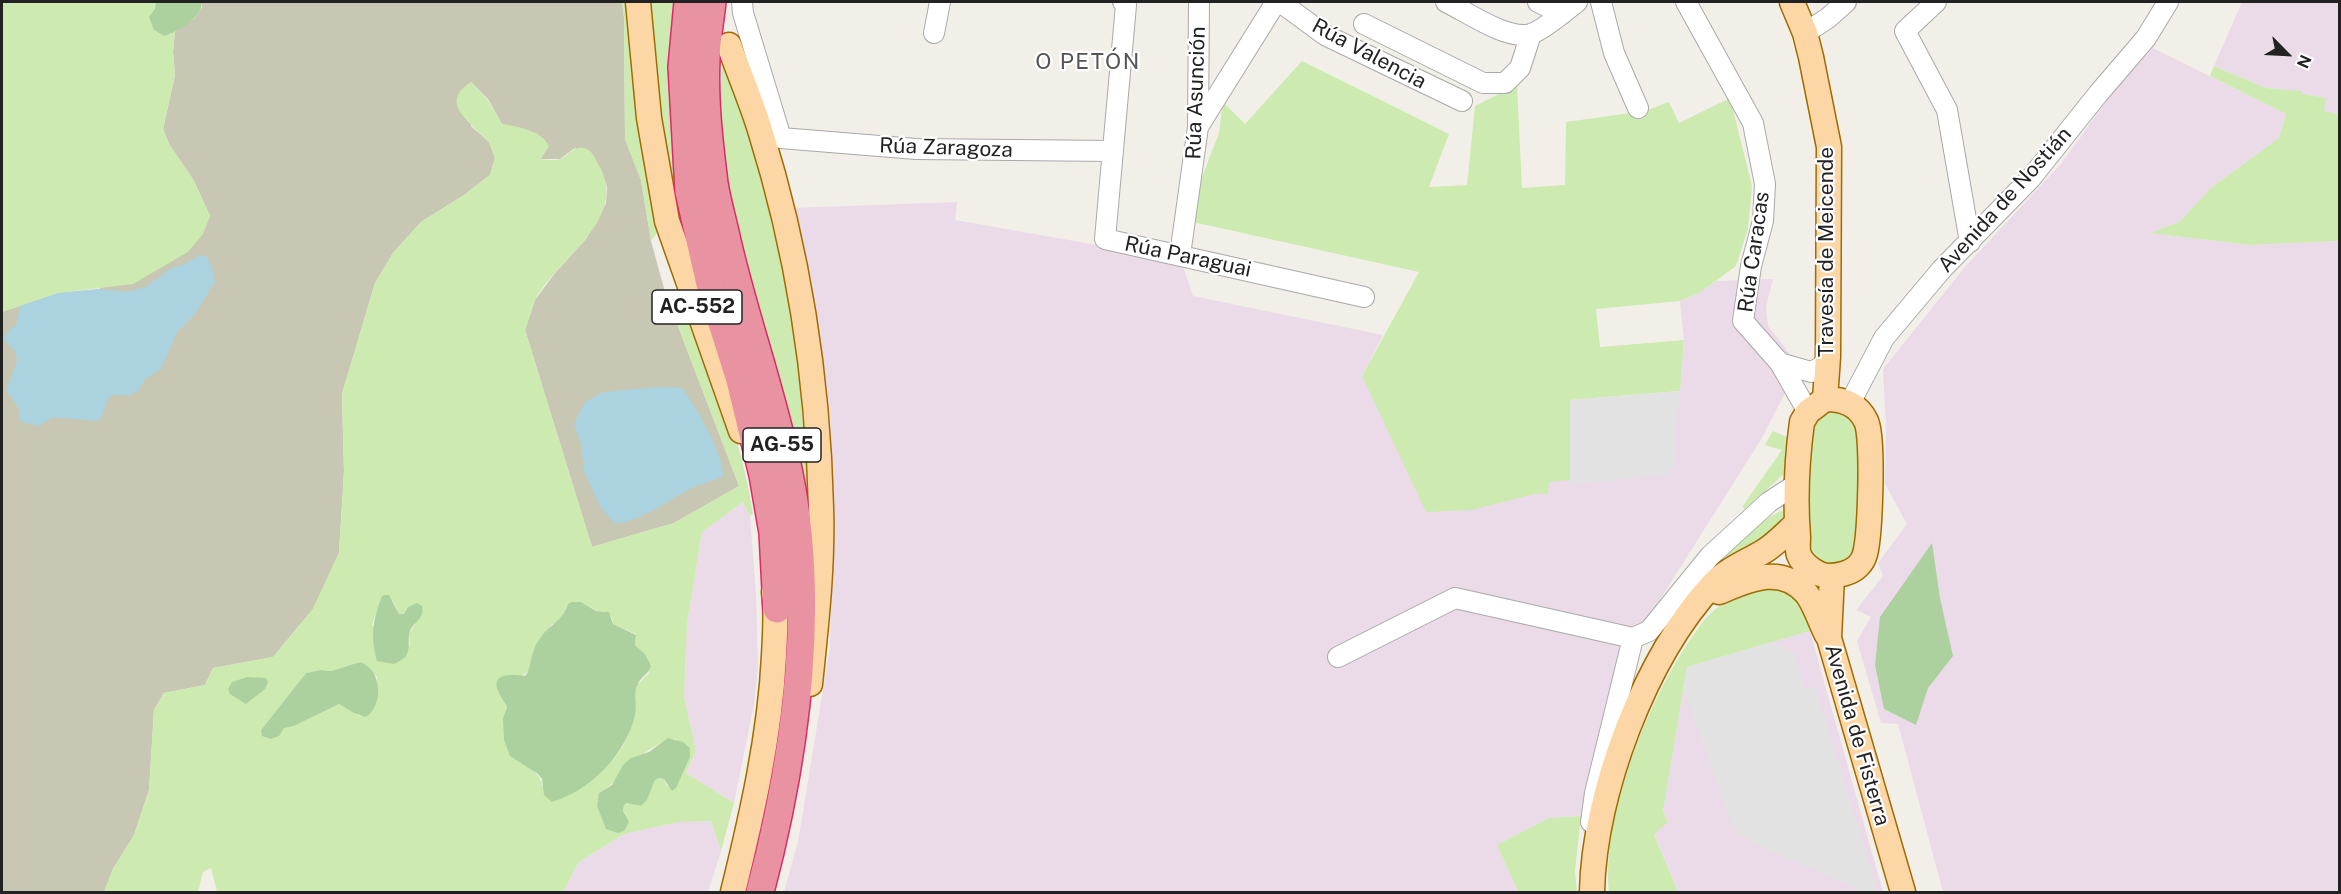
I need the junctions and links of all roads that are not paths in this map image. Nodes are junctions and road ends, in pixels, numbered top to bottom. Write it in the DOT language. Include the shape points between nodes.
graph roads {
  1 [pos="638,2"];
  2 [pos="688,2"];
  3 [pos="712,2"];
  4 [pos="742,2"];
  5 [pos="940,2"];
  6 [pos="1123,2"];
  7 [pos="1199,2"];
  8 [pos="1278,2"];
  9 [pos="1446,2"];
  10 [pos="1538,2"];
  11 [pos="1601,2"];
  12 [pos="1686,2"];
  13 [pos="1792,2"];
  14 [pos="1846,2"];
  15 [pos="1936,2"];
  16 [pos="2168,2"];
  17 [pos="1569,8"];
  18 [pos="1364,24"];
  19 [pos="934,33"];
  20 [pos="1805,33"];
  21 [pos="1531,34"];
  22 [pos="729,45"];
  23 [pos="1462,101"];
  24 [pos="1638,108"];
  25 [pos="1198,127"];
  26 [pos="770,134"];
  27 [pos="1112,151"];
  28 [pos="1970,242"];
  29 [pos="1180,255"];
  30 [pos="1364,297"];
  31 [pos="1828,357"];
  32 [pos="1780,363"];
  33 [pos="1850,403"];
  34 [pos="1816,406"];
  35 [pos="1798,483"];
  36 [pos="1797,523"];
  37 [pos="1799,555"];
  38 [pos="1832,576"];
  39 [pos="1717,593"];
  40 [pos="777,609"];
  41 [pos="1689,614"];
  42 [pos="1633,638"];
  43 [pos="1829,638"];
  44 [pos="1338,657"];
  45 [pos="733,892"];
  46 [pos="760,892"];
  47 [pos="770,892"];
  48 [pos="1592,892"];
  49 [pos="1903,892"];
  1 -- 40 [label="main road, AC-552" via="648,118 667,221 742,432"];
  2 -- 40 [label="highway, AG-55" via="682,67 689,192 711,288 740,381 763,475 773,533"];
  3 -- 46 [label="highway, AG-55" via="706,61 714,185 789,474 801,585 793,732"];
  4 -- 26 [label="street"];
  5 -- 19 [label="street"];
  6 -- 27 [label="street, Rúa Paraguai" via="1126,5"];
  7 -- 25 [label="street, Rúa Asunción"];
  8 -- 23 [label="street, Rúa Valencia" via="1325,35"];
  8 -- 25 [label="street"];
  9 -- 21 [label="street" via="1508,33"];
  10 -- 17 [label="street"];
  11 -- 24 [label="street" via="1614,53"];
  12 -- 32 [label="street, Rúa Caracas" via="1753,123 1765,184 1763,221 1743,321"];
  13 -- 20 [label="main road, Travesía de Meicende"];
  14 -- 20 [label="street"];
  15 -- 28 [label="street" via="1905,31 1947,110"];
  16 -- 28 [label="street, Avenida de Nostián" via="2146,38 2031,178"];
  17 -- 21 [label="street"];
  18 -- 21 [label="street" via="1483,82 1505,83 1520,68"];
  20 -- 31 [label="main road, Travesía de Meicende" via="1829,147"];
  22 -- 26 [label="main road"];
  25 -- 29 [label="street, Rúa Asunción"];
  26 -- 27 [label="street, Rúa Zaragoza" via="916,149"];
  26 -- 47 [label="main road" via="808,350 821,508 817,623 803,753"];
  27 -- 29 [label="street, Rúa Paraguai" via="1105,239"];
  28 -- 33 [label="street, Avenida de Nostián" via="1884,338"];
  29 -- 30 [label="street, Rúa Paraguai"];
  31 -- 32 [label="street" via="1821,367 1810,372"];
  31 -- 34 [label="main road, Travesía de Meicende"];
  32 -- 34 [label="street, Rúa Caracas"];
  33 -- 34 [label="main road" via="1841,399"];
  33 -- 38 [label="main road" via="1868,424 1867,536 1858,566"];
  34 -- 35 [label="main road, Travesía de Meicende" via="1802,422"];
  35 -- 36 [label="main road, Travesía de Meicende"];
  35 -- 42 [label="street" via="1769,502 1710,556 1649,631"];
  36 -- 37 [label="main road, Travesía de Meicende"];
  36 -- 41 [label="main road" via="1768,549 1714,582"];
  37 -- 38 [label="main road" via="1811,569"];
  37 -- 39 [label="main road" via="1778,557 1756,566"];
  38 -- 43 [label="main road, Avenida de Fisterra"];
  39 -- 41 [label="main road"];
  39 -- 43 [label="main road" via="1755,577 1775,576 1791,582 1807,594"];
  40 -- 45 [label="main road, AC-552" via="764,754"];
  41 -- 48 [label="main road" via="1644,691 1625,736 1600,823"];
  42 -- 44 [label="street" via="1455,598"];
  42 -- 48 [label="street" via="1594,793 1587,868"];
  43 -- 49 [label="main road, Avenida de Fisterra"];
}
